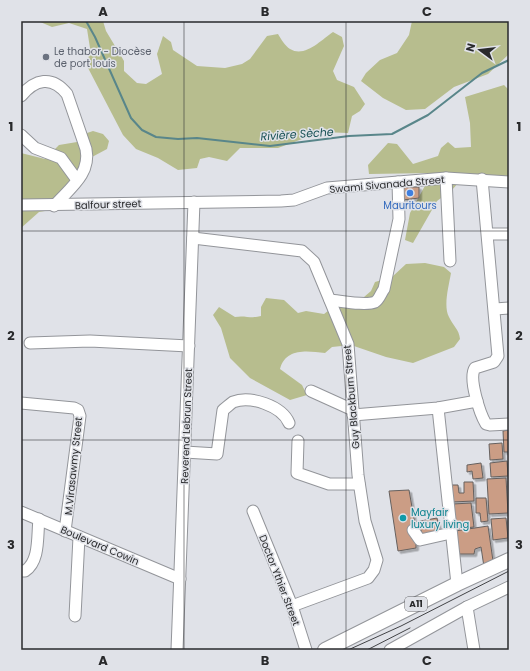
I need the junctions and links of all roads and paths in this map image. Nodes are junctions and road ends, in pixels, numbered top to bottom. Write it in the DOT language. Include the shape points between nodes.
graph roads {
  1 [pos="21,96"];
  2 [pos="21,135"];
  3 [pos="446,178"];
  4 [pos="482,179"];
  5 [pos="77,180"];
  6 [pos="398,182"];
  7 [pos="509,182"];
  8 [pos="194,202"];
  9 [pos="21,205"];
  10 [pos="54,206"];
  11 [pos="488,234"];
  12 [pos="509,234"];
  13 [pos="193,238"];
  14 [pos="450,261"];
  15 [pos="330,300"];
  16 [pos="509,308"];
  17 [pos="495,310"];
  18 [pos="30,343"];
  19 [pos="189,346"];
  20 [pos="311,391"];
  21 [pos="477,401"];
  22 [pos="21,403"];
  23 [pos="438,408"];
  24 [pos="353,412"];
  25 [pos="289,422"];
  26 [pos="509,424"];
  27 [pos="298,441"];
  28 [pos="185,452"];
  29 [pos="359,484"];
  30 [pos="253,511"];
  31 [pos="21,512"];
  32 [pos="39,519"];
  33 [pos="413,530"];
  34 [pos="65,531"];
  35 [pos="451,533"];
  36 [pos="79,536"];
  37 [pos="509,560"];
  38 [pos="21,571"];
  39 [pos="180,579"];
  40 [pos="457,584"];
  41 [pos="509,587"];
  42 [pos="292,606"];
  43 [pos="468,607"];
  44 [pos="75,616"];
  45 [pos="177,650"];
  46 [pos="306,650"];
  47 [pos="325,650"];
  48 [pos="391,650"];
  49 [pos="474,650"];
  1 -- 5 [label="street" via="28,87 43,81 61,86 67,94 88,158 84,172"];
  2 -- 5 [label="street" via="35,148 61,158"];
  3 -- 4 [label="street, Swami Sivanada Street"];
  3 -- 6 [label="street, Swami Sivanada Street"];
  3 -- 14 [label="street"];
  4 -- 7 [label="street, Swami Sivanada Street"];
  4 -- 11 [label="street"];
  5 -- 10 [label="street"];
  6 -- 8 [label="street, Swami Sivanada Street" via="327,188 294,200"];
  6 -- 15 [label="street" via="399,219 384,289 379,298 374,302 365,303"];
  8 -- 10 [label="street, Balfour street"];
  8 -- 13 [label="street, Reverend Lebrun Street"];
  9 -- 10 [label="street, Balfour street"];
  11 -- 12 [label="street"];
  11 -- 17 [label="street"];
  13 -- 15 [label="street, Guy Blackburn Street" via="302,251 314,262"];
  13 -- 19 [label="street, Reverend Lebrun Street"];
  15 -- 24 [label="street, Guy Blackburn Street" via="348,344"];
  16 -- 17 [label="street"];
  17 -- 21 [label="street" via="498,356 494,362 472,371"];
  18 -- 19 [label="street" via="90,341"];
  19 -- 28 [label="street, Reverend Lebrun Street"];
  20 -- 24 [label="street"];
  21 -- 23 [label="street"];
  21 -- 26 [label="street" via="486,424"];
  22 -- 34 [label="street, M.Virasawmy Street" via="78,410 80,416"];
  23 -- 24 [label="street"];
  23 -- 35 [label="street"];
  24 -- 29 [label="street, Guy Blackburn Street"];
  25 -- 28 [label="street" via="285,414 273,406 252,401 234,402 223,410 217,454"];
  27 -- 29 [label="street" via="297,473 330,484"];
  28 -- 39 [label="street, Reverend Lebrun Street"];
  29 -- 42 [label="street, Guy Blackburn Street" via="365,521 377,560 374,570 368,578"];
  30 -- 42 [label="street, Doctor Ythier Street"];
  31 -- 32 [label="street, Boulevard Cowin"];
  32 -- 34 [label="street, Boulevard Cowin"];
  32 -- 38 [label="street" via="33,564"];
  33 -- 35 [label="street" via="420,540"];
  34 -- 36 [label="street, Boulevard Cowin"];
  35 -- 40 [label="street"];
  36 -- 39 [label="street, Boulevard Cowin"];
  36 -- 44 [label="street"];
  37 -- 40 [label="main road, A11"];
  39 -- 45 [label="street, Reverend Lebrun Street"];
  40 -- 47 [label="main road, A11"];
  41 -- 43 [label="street"];
  42 -- 46 [label="street, Doctor Ythier Street"];
  43 -- 48 [label="street"];
  43 -- 49 [label="street"];
}
